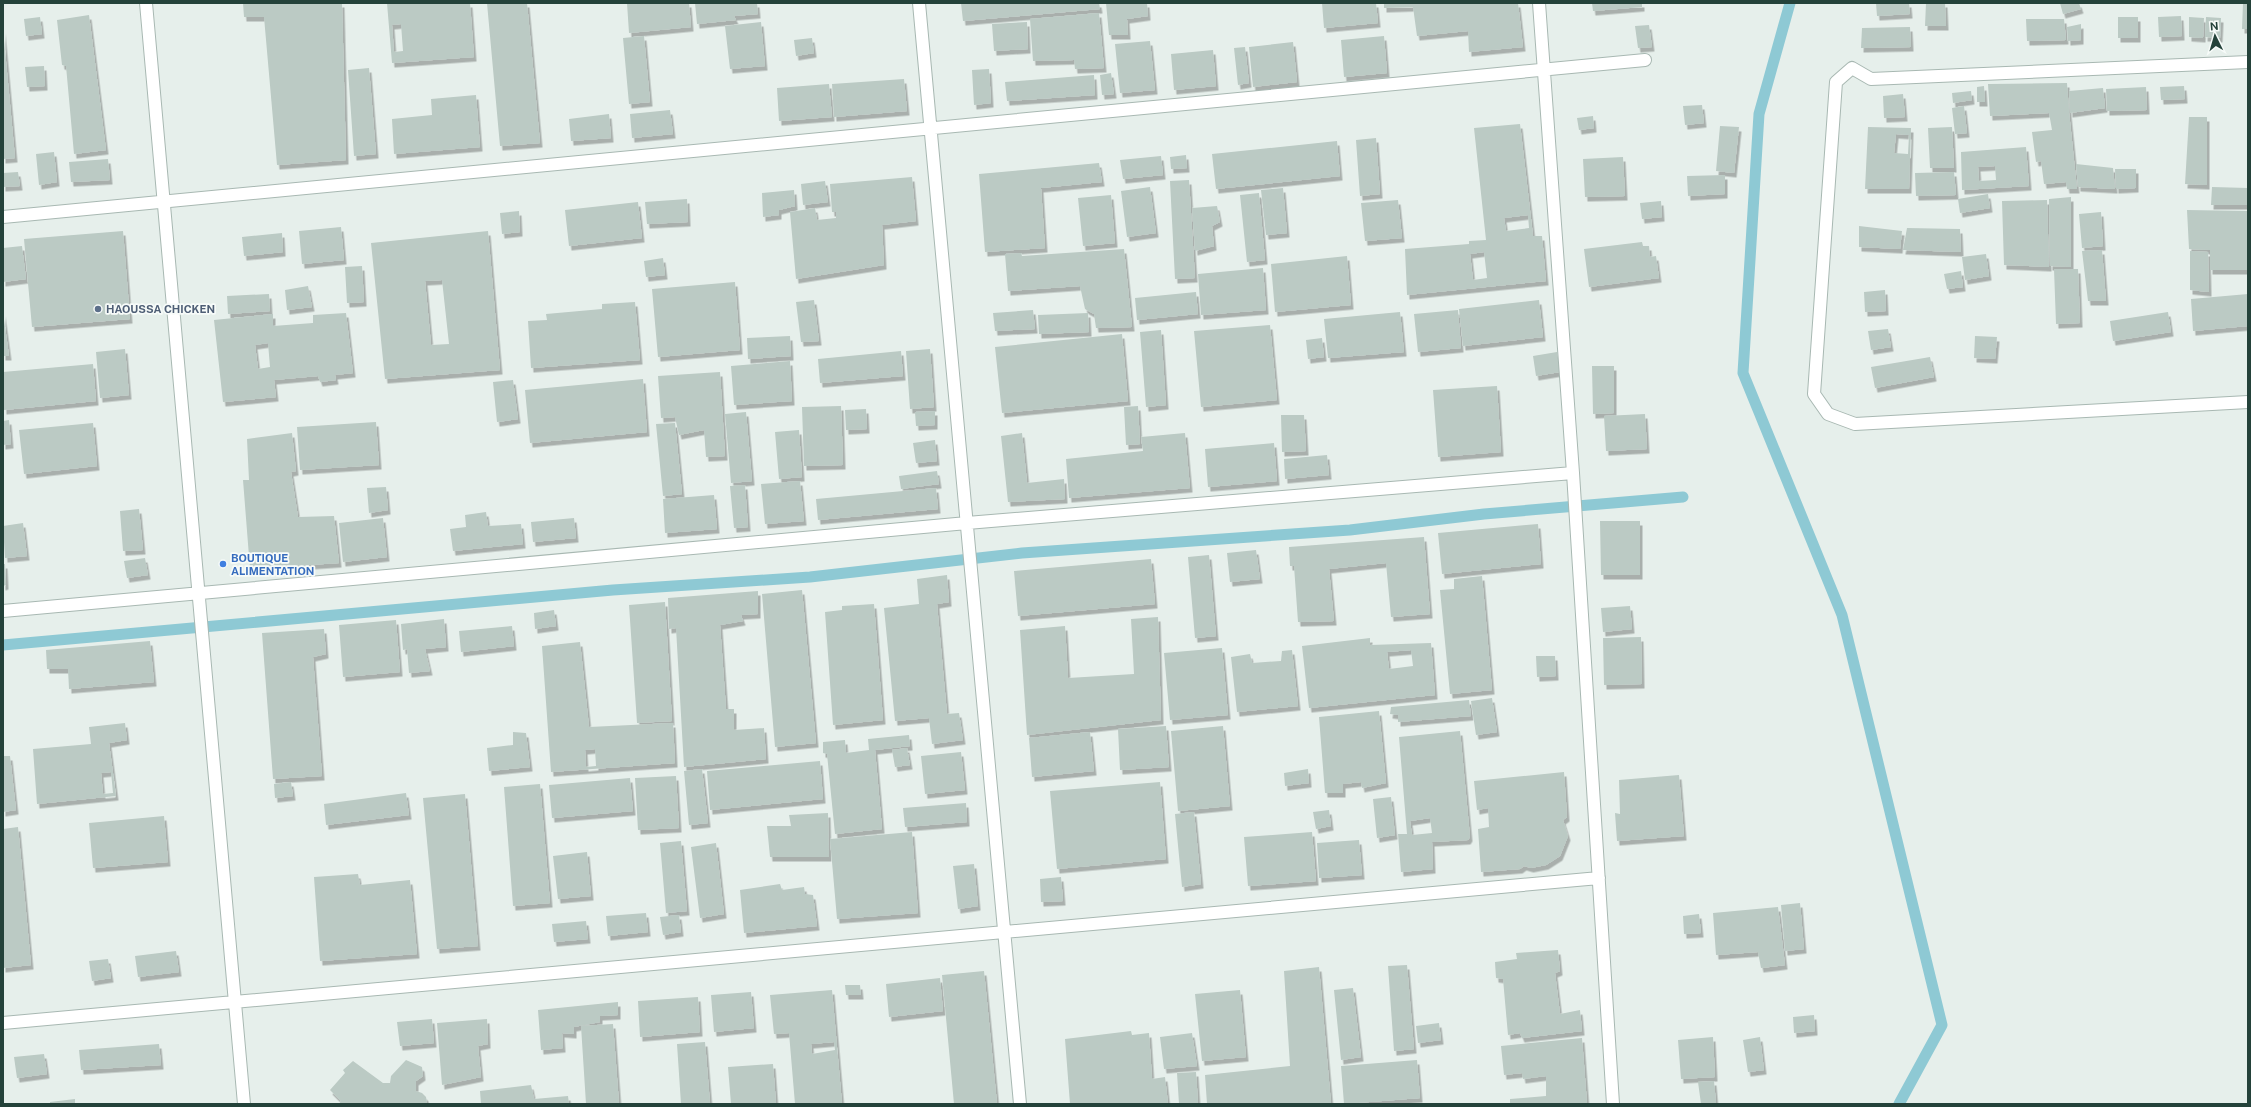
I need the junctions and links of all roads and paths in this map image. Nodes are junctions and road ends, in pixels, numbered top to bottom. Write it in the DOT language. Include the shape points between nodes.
graph roads {
  1 [pos="146,3"];
  2 [pos="919,3"];
  3 [pos="1539,3"];
  4 [pos="1645,60"];
  5 [pos="2248,62"];
  6 [pos="1545,70"];
  7 [pos="931,128"];
  8 [pos="164,201"];
  9 [pos="3,217"];
  10 [pos="2248,402"];
  11 [pos="1573,473"];
  12 [pos="967,523"];
  13 [pos="199,593"];
  14 [pos="3,611"];
  15 [pos="1599,878"];
  16 [pos="1004,932"];
  17 [pos="235,1001"];
  18 [pos="3,1022"];
  19 [pos="244,1104"];
  20 [pos="1020,1104"];
  21 [pos="1613,1104"];
  1 -- 8 [label="street"];
  2 -- 7 [label="street"];
  3 -- 6 [label="street"];
  4 -- 6 [label="street"];
  5 -- 10 [label="street" via="1871,79 1852,68 1836,82 1814,394 1828,414 1855,424"];
  6 -- 7 [label="street"];
  6 -- 11 [label="street"];
  7 -- 8 [label="street"];
  7 -- 12 [label="street"];
  8 -- 9 [label="street"];
  8 -- 13 [label="street"];
  11 -- 12 [label="street"];
  11 -- 15 [label="street"];
  12 -- 13 [label="street"];
  12 -- 16 [label="street"];
  13 -- 14 [label="street"];
  13 -- 17 [label="street"];
  15 -- 16 [label="street"];
  15 -- 21 [label="street"];
  16 -- 17 [label="street"];
  16 -- 20 [label="street"];
  17 -- 18 [label="street"];
  17 -- 19 [label="street"];
}
